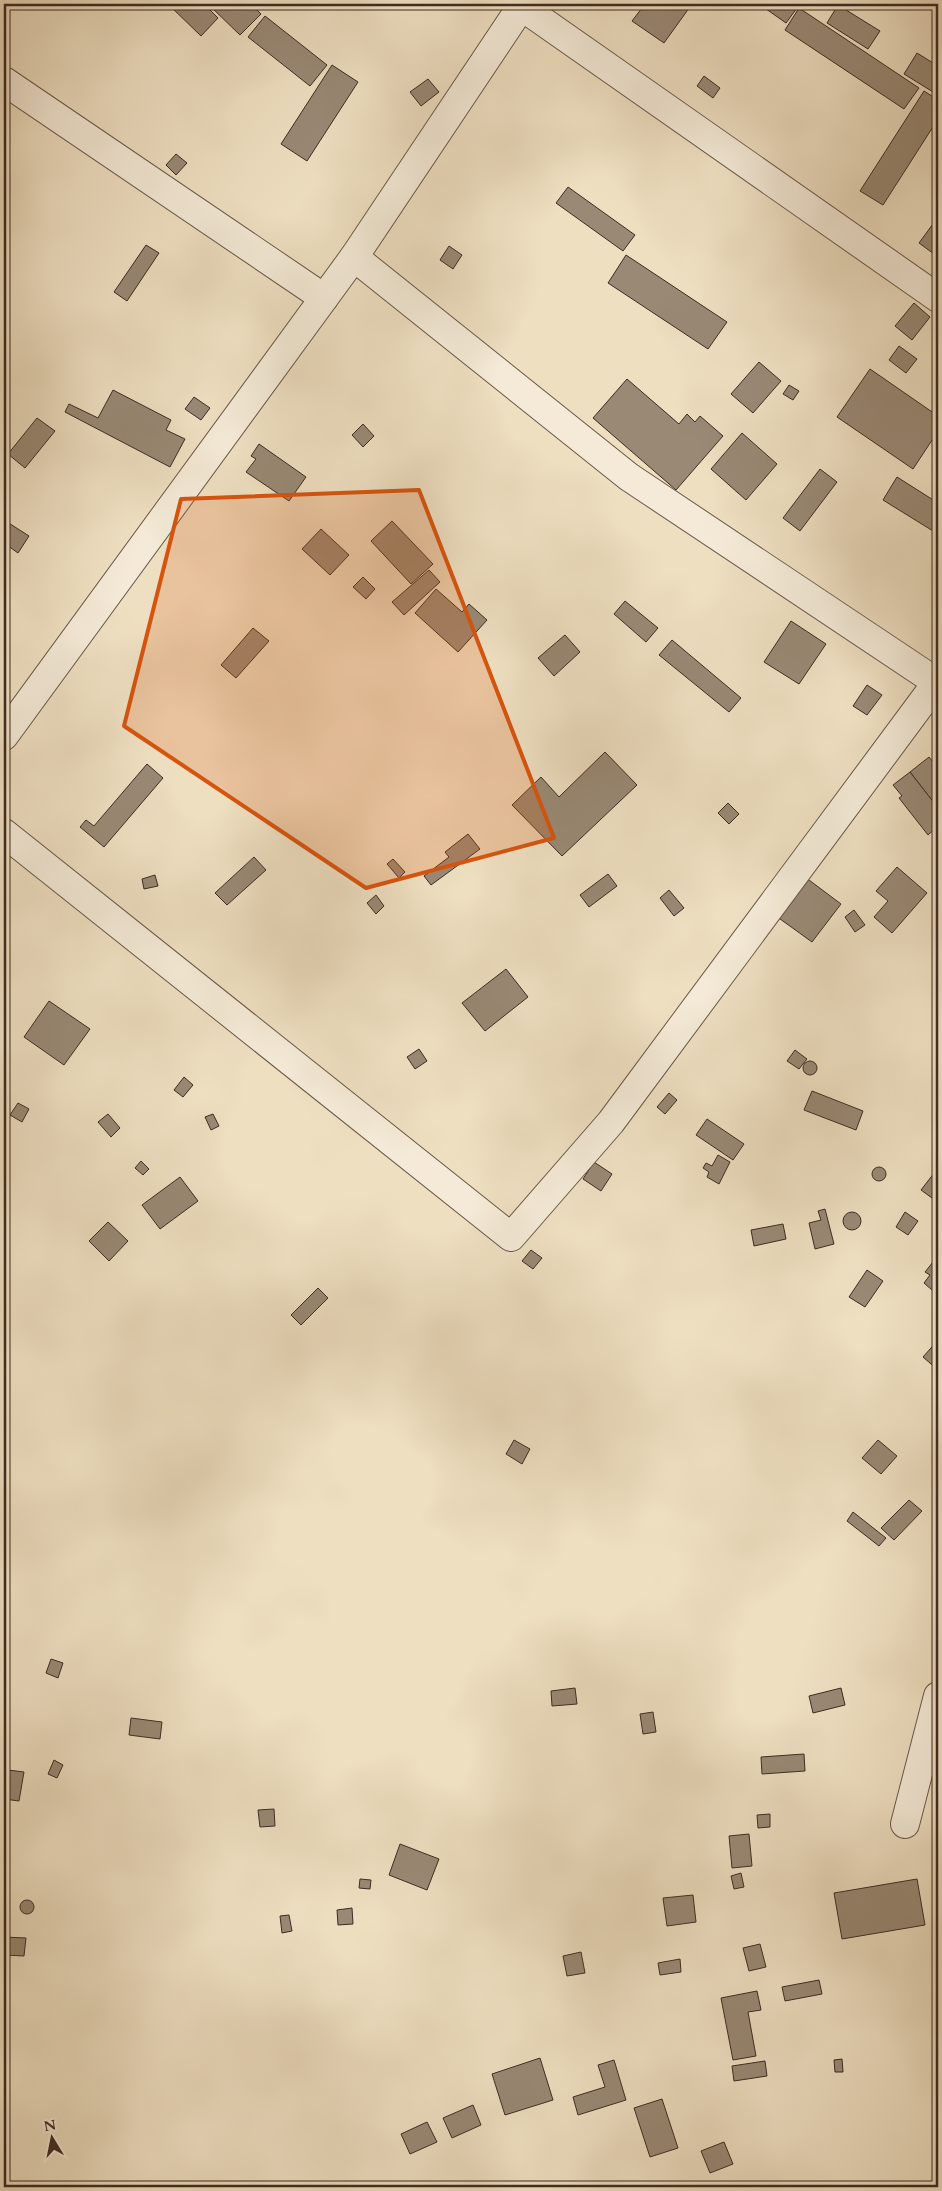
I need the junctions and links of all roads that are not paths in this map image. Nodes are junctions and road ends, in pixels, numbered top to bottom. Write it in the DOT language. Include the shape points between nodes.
graph roads {
  1 [pos="521,5"];
  2 [pos="4,81"];
  3 [pos="354,257"];
  4 [pos="324,298"];
  5 [pos="938,298"];
  6 [pos="938,682"];
  7 [pos="4,736"];
  8 [pos="4,833"];
  9 [pos="938,1696"];
  10 [pos="905,1824"];
  1 -- 3 [label="street"];
  1 -- 5 [label="street"];
  2 -- 4 [label="street"];
  3 -- 4 [label="street"];
  3 -- 6 [label="street" via="629,477"];
  4 -- 7 [label="street"];
  6 -- 8 [label="street" via="611,1122 511,1237"];
  9 -- 10 [label="street"];
}
